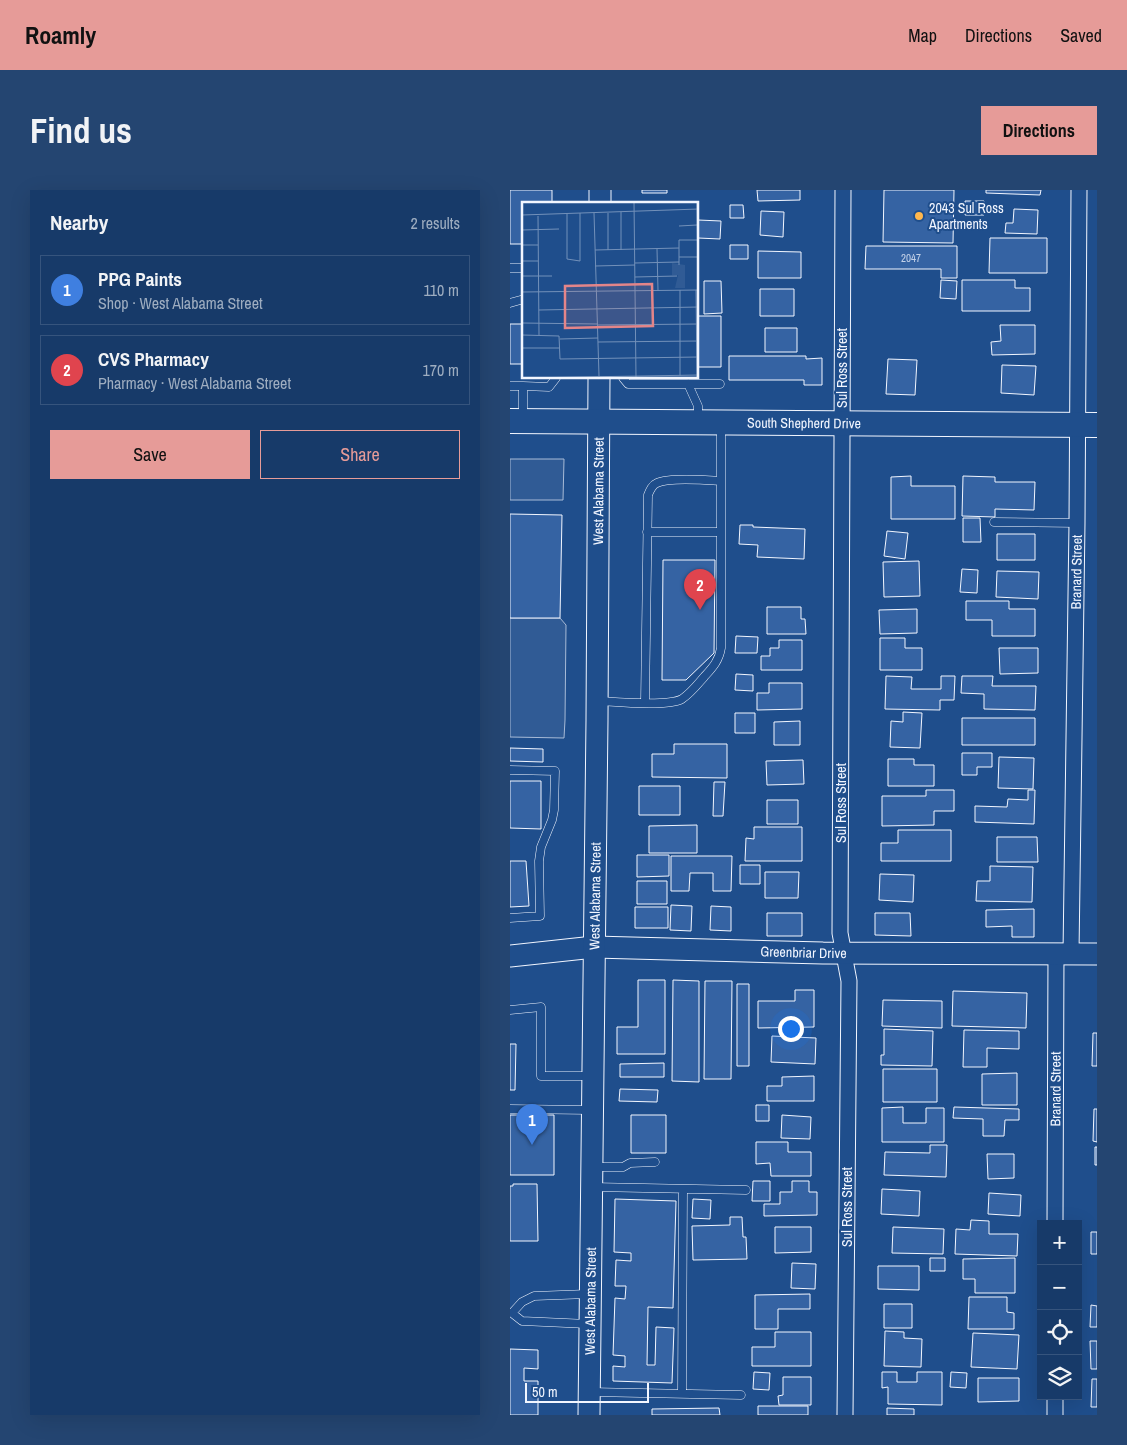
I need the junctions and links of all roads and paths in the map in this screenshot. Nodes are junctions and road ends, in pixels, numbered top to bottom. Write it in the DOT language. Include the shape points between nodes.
graph roads {
  1 [pos="843,190"];
  2 [pos="1079,190"];
  3 [pos="522,299"];
  4 [pos="510,303"];
  5 [pos="555,379"];
  6 [pos="599,379"];
  7 [pos="624,379"];
  8 [pos="688,384"];
  9 [pos="720,384"];
  10 [pos="510,386"];
  11 [pos="523,386"];
  12 [pos="517,421"];
  13 [pos="599,422"];
  14 [pos="697,422"];
  15 [pos="721,423"];
  16 [pos="842,424"];
  17 [pos="1087,425"];
  18 [pos="721,481"];
  19 [pos="994,522"];
  20 [pos="1077,523"];
  21 [pos="647,532"];
  22 [pos="721,532"];
  23 [pos="597,701"];
  24 [pos="645,702"];
  25 [pos="510,770"];
  26 [pos="510,918"];
  27 [pos="594,948"];
  28 [pos="845,952"];
  29 [pos="1064,953"];
  30 [pos="1097,954"];
  31 [pos="510,956"];
  32 [pos="510,1010"];
  33 [pos="592,1076"];
  34 [pos="510,1109"];
  35 [pos="592,1110"];
  36 [pos="655,1162"];
  37 [pos="591,1177"];
  38 [pos="684,1189"];
  39 [pos="746,1190"];
  40 [pos="1055,1220"];
  41 [pos="590,1294"];
  42 [pos="511,1314"];
  43 [pos="590,1324"];
  44 [pos="589,1392"];
  45 [pos="682,1394"];
  46 [pos="741,1395"];
  47 [pos="1055,1400"];
  48 [pos="588,1415"];
  49 [pos="845,1415"];
  50 [pos="1055,1415"];
  1 -- 16 [label="street, Sul Ross Street"];
  2 -- 17 [label="street, Branard Street"];
  3 -- 4 [label="lane"];
  5 -- 11 [label="lane" via="549,387"];
  6 -- 13 [label="street, West Alabama Street"];
  7 -- 8 [label="lane" via="628,384"];
  8 -- 9 [label="lane"];
  8 -- 14 [label="lane" via="698,406"];
  10 -- 11 [label="lane"];
  11 -- 12 [label="lane"];
  12 -- 13 [label="main road, South Shepherd Drive"];
  13 -- 14 [label="main road, South Shepherd Drive"];
  13 -- 23 [label="street, West Alabama Street"];
  14 -- 15 [label="main road, South Shepherd Drive"];
  15 -- 16 [label="main road, South Shepherd Drive"];
  15 -- 18 [label="lane"];
  16 -- 17 [label="main road, South Shepherd Drive"];
  16 -- 28 [label="street, Sul Ross Street" via="840,933"];
  17 -- 20 [label="street, Branard Street"];
  18 -- 21 [label="lane" via="658,482 648,495"];
  18 -- 22 [label="lane"];
  19 -- 20 [label="lane"];
  20 -- 29 [label="street, Branard Street"];
  21 -- 22 [label="lane"];
  21 -- 24 [label="lane"];
  22 -- 24 [label="lane" via="719,658 691,692 680,700"];
  23 -- 24 [label="lane"];
  23 -- 27 [label="street, West Alabama Street"];
  25 -- 26 [label="lane" via="555,771 554,810 539,861 540,916"];
  27 -- 28 [label="street, Greenbriar Drive"];
  27 -- 31 [label="street, Greenbriar Drive"];
  27 -- 33 [label="street, West Alabama Street"];
  28 -- 29 [label="street, Greenbriar Drive"];
  28 -- 49 [label="street, Sul Ross Street" via="849,981"];
  29 -- 30 [label="street, Greenbriar Drive"];
  29 -- 40 [label="street, Branard Street"];
  32 -- 33 [label="lane" via="542,1007 541,1076"];
  33 -- 35 [label="street, West Alabama Street"];
  34 -- 35 [label="lane"];
  35 -- 37 [label="street, West Alabama Street"];
  36 -- 37 [label="lane" via="630,1163"];
  37 -- 38 [label="lane"];
  37 -- 41 [label="street, West Alabama Street"];
  38 -- 39 [label="lane"];
  38 -- 45 [label="lane"];
  41 -- 42 [label="lane" via="534,1296 522,1302"];
  41 -- 43 [label="street, West Alabama Street"];
  42 -- 43 [label="lane" via="522,1321"];
  43 -- 44 [label="street, West Alabama Street"];
  44 -- 45 [label="lane"];
  44 -- 48 [label="street, West Alabama Street"];
  45 -- 46 [label="lane"];
  47 -- 50 [label="street"];
}
